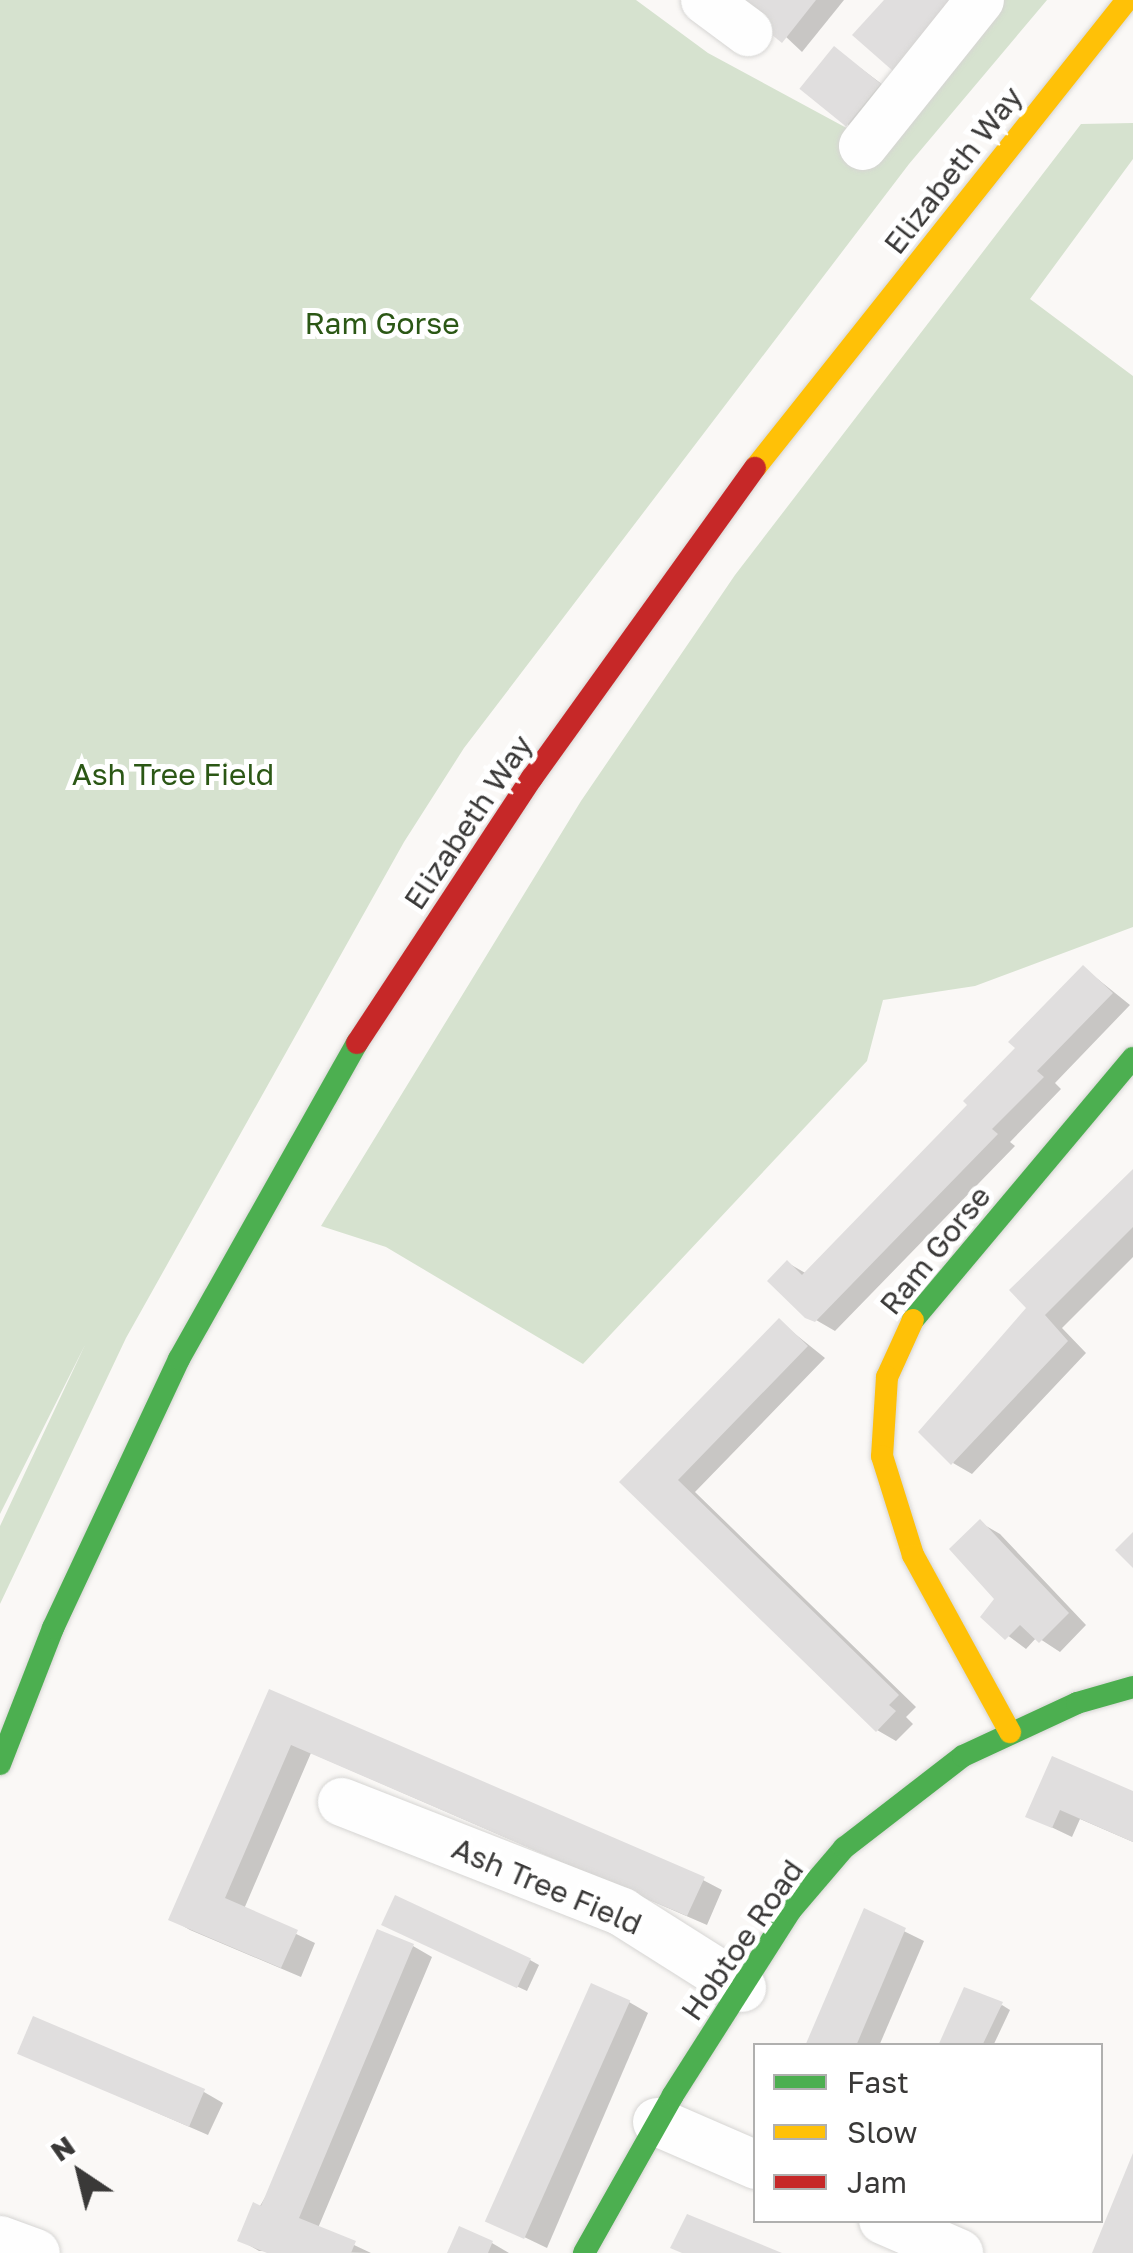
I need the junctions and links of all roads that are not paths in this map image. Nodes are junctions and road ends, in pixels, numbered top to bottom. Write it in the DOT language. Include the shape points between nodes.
graph roads {
  1 [pos="705,0"];
  2 [pos="980,0"];
  3 [pos="1127,7"];
  4 [pos="748,32"];
  5 [pos="864,146"];
  6 [pos="1133,1058"];
  7 [pos="1133,1687"];
  8 [pos="1010,1732"];
  9 [pos="0,1764"];
  10 [pos="342,1802"];
  11 [pos="742,1988"];
  12 [pos="657,2122"];
  13 [pos="753,2164"];
  14 [pos="891,2223"];
  15 [pos="0,2240"];
  16 [pos="36,2253"];
  17 [pos="584,2253"];
  18 [pos="958,2253"];
  1 -- 4 [label="street"];
  2 -- 5 [label="street"];
  3 -- 9 [label="main road, Elizabeth Way" via="736,492 532,778 344,1063 179,1359 53,1628"];
  6 -- 8 [label="main road, Ram Gorse" via="904,1331 887,1377 882,1456 913,1555"];
  7 -- 8 [label="main road, Hobtoe Road"];
  8 -- 11 [label="main road, Hobtoe Road" via="962,1756 844,1848 792,1910"];
  10 -- 11 [label="street, Ash Tree Field" via="622,1912"];
  11 -- 12 [label="main road, Hobtoe Road"];
  12 -- 13 [label="street"];
  12 -- 17 [label="main road, Hobtoe Road"];
  14 -- 18 [label="street"];
  15 -- 16 [label="street"];
}
